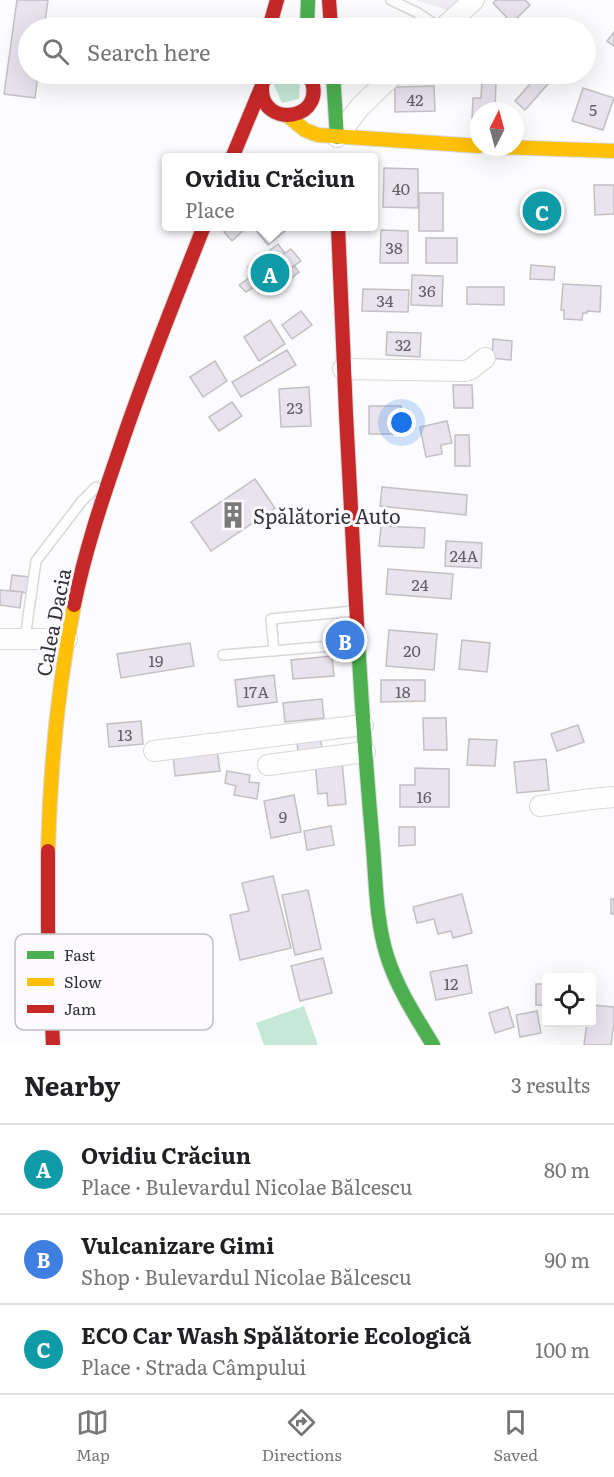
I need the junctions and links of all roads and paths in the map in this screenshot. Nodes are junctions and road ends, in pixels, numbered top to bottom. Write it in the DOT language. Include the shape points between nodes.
graph roads {
  1 [pos="278,0"];
  2 [pos="308,0"];
  3 [pos="329,0"];
  4 [pos="392,0"];
  5 [pos="474,0"];
  6 [pos="272,18"];
  7 [pos="277,18"];
  8 [pos="307,18"];
  9 [pos="330,18"];
  10 [pos="426,18"];
  11 [pos="453,18"];
  12 [pos="254,84"];
  13 [pos="262,84"];
  14 [pos="313,84"];
  15 [pos="334,84"];
  16 [pos="384,84"];
  17 [pos="261,88"];
  18 [pos="314,91"];
  19 [pos="282,115"];
  20 [pos="240,137"];
  21 [pos="337,142"];
  22 [pos="470,146"];
  23 [pos="524,148"];
  24 [pos="614,151"];
  25 [pos="234,153"];
  26 [pos="202,231"];
  27 [pos="338,231"];
  28 [pos="485,358"];
  29 [pos="343,369"];
  30 [pos="110,473"];
  31 [pos="356,611"];
  32 [pos="25,638"];
  33 [pos="0,639"];
  34 [pos="67,639"];
  35 [pos="358,644"];
  36 [pos="274,651"];
  37 [pos="223,655"];
  38 [pos="363,725"];
  39 [pos="154,751"];
  40 [pos="365,752"];
  41 [pos="268,765"];
  42 [pos="614,797"];
  43 [pos="540,806"];
  44 [pos="49,934"];
  45 [pos="52,1030"];
  46 [pos="53,1045"];
  47 [pos="433,1045"];
  1 -- 6 [label="main road"];
  1 -- 7 [label="main road"];
  2 -- 8 [label="main road"];
  3 -- 9 [label="main road"];
  4 -- 10 [label="lane"];
  5 -- 11 [label="street"];
  12 -- 20 [label="main road"];
  13 -- 17 [label="main road"];
  14 -- 18 [label="main road"];
  15 -- 21 [label="main road"];
  16 -- 21 [label="street" via="360,107"];
  17 -- 19 [label="main road" via="268,107"];
  17 -- 20 [label="main road"];
  18 -- 19 [label="main road" via="305,109 294,115"];
  18 -- 21 [label="main road"];
  19 -- 20 [label="main road"];
  19 -- 21 [label="main road" via="307,133"];
  20 -- 25 [label="main road"];
  21 -- 22 [label="main road"];
  23 -- 24 [label="main road"];
  26 -- 30 [label="main road, Calea Dacia"];
  27 -- 29 [label="main road"];
  28 -- 29 [label="street" via="465,370"];
  29 -- 31 [label="main road"];
  30 -- 32 [label="lane" via="82,501 36,561"];
  30 -- 34 [label="main road, Calea Dacia" via="92,529"];
  31 -- 35 [label="main road"];
  31 -- 36 [label="lane" via="271,619"];
  32 -- 33 [label="street"];
  32 -- 34 [label="street"];
  34 -- 44 [label="main road, Calea Dacia" via="53,744"];
  35 -- 36 [label="lane"];
  35 -- 38 [label="main road"];
  36 -- 37 [label="lane"];
  38 -- 39 [label="street"];
  38 -- 40 [label="main road"];
  40 -- 41 [label="street"];
  40 -- 47 [label="main road" via="380,926 399,985"];
  42 -- 43 [label="street"];
  45 -- 46 [label="main road, Calea Dacia"];
}
